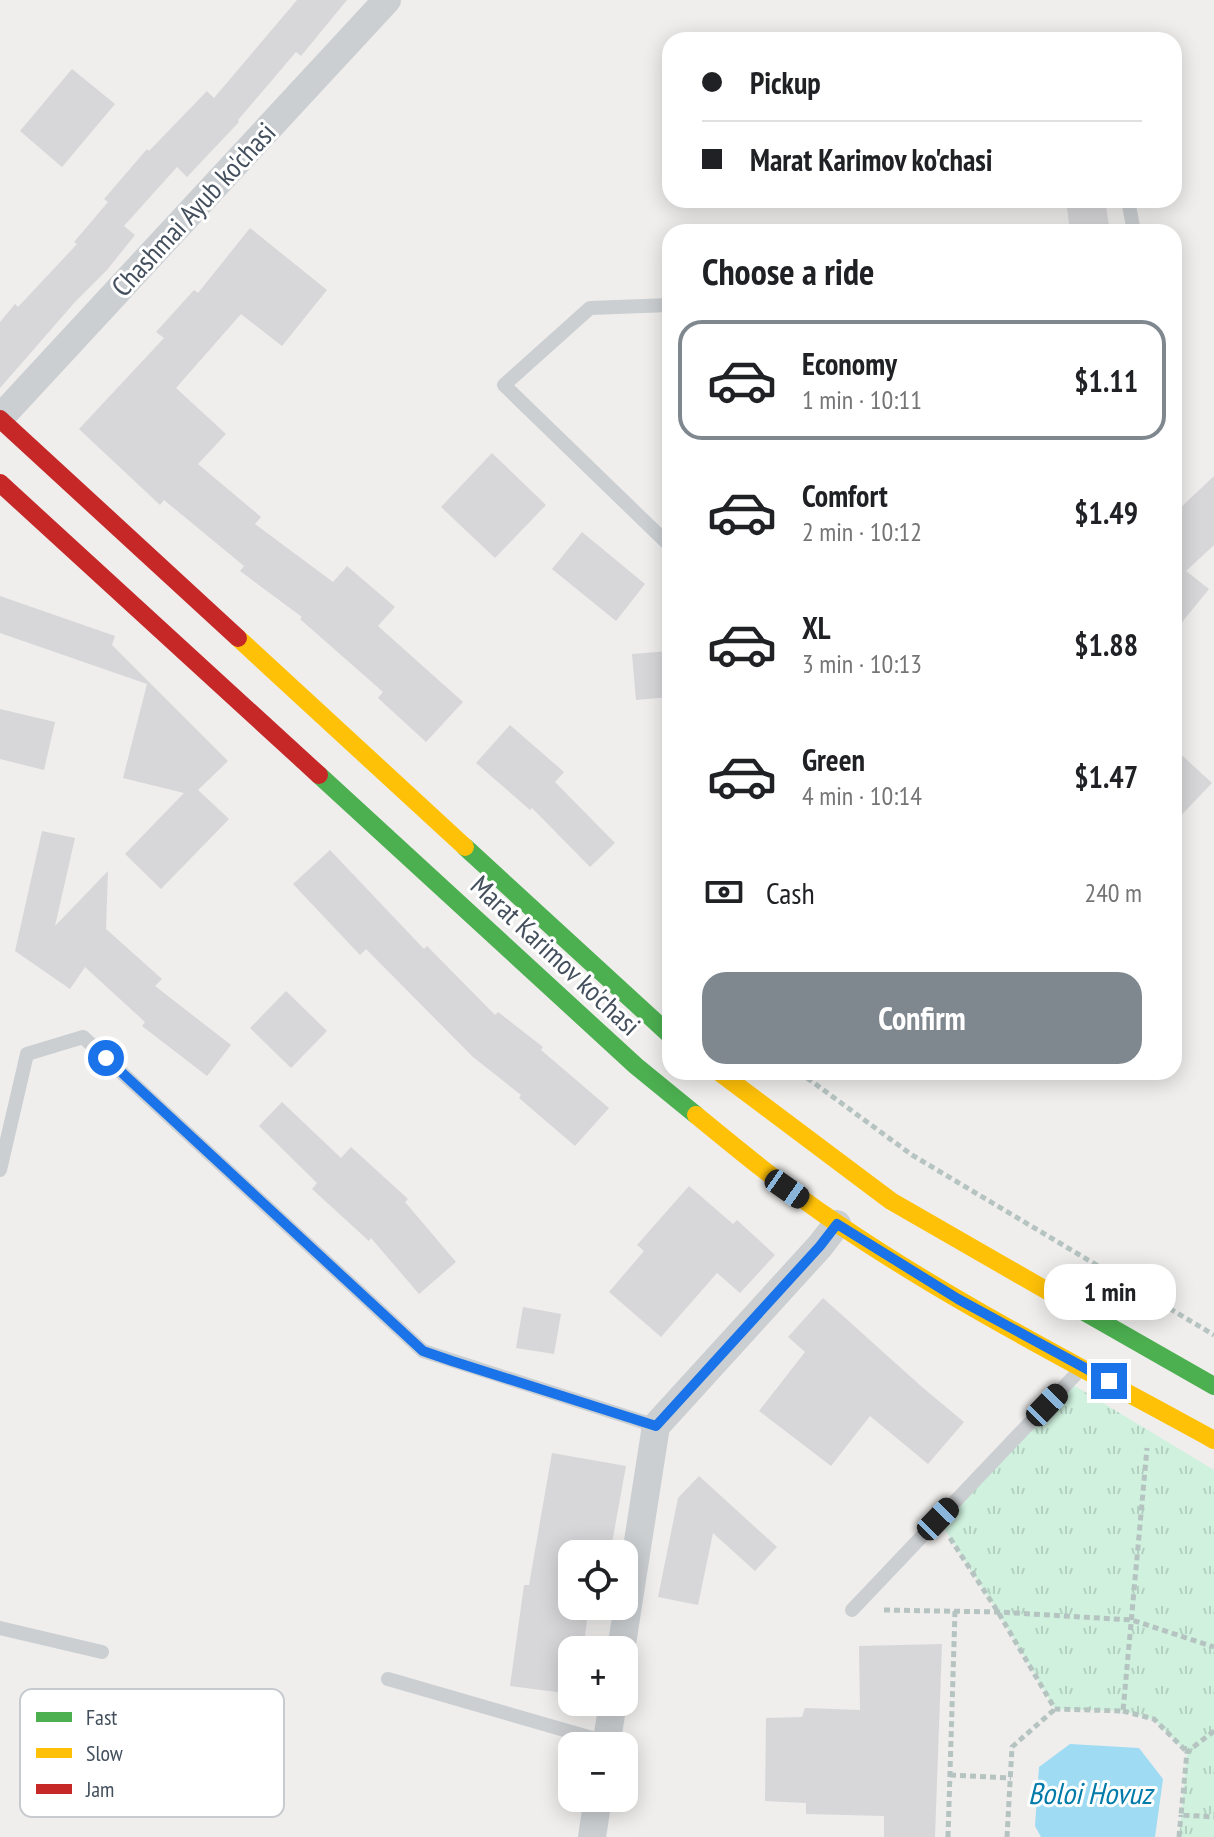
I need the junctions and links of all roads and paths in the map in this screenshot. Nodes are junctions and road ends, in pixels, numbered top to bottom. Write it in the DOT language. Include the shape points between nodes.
graph roads {
  1 [pos="387,0"];
  2 [pos="662,305"];
  3 [pos="0,418"];
  4 [pos="0,483"];
  5 [pos="662,538"];
  6 [pos="662,1023"];
  7 [pos="730,1080"];
  8 [pos="810,1080"];
  9 [pos="0,1170"];
  10 [pos="837,1224"];
  11 [pos="1214,1335"];
  12 [pos="1083,1367"];
  13 [pos="1214,1386"];
  14 [pos="656,1426"];
  15 [pos="1214,1440"];
  16 [pos="1147,1446"];
  17 [pos="938,1519"];
  18 [pos="852,1610"];
  19 [pos="955,1611"];
  20 [pos="998,1612"];
  21 [pos="1132,1620"];
  22 [pos="0,1628"];
  23 [pos="623,1636"];
  24 [pos="1214,1647"];
  25 [pos="102,1652"];
  26 [pos="388,1679"];
  27 [pos="1055,1709"];
  28 [pos="1123,1711"];
  29 [pos="1214,1731"];
  30 [pos="566,1732"];
  31 [pos="1187,1752"];
  32 [pos="950,1775"];
  33 [pos="1011,1778"];
  34 [pos="596,1812"];
  35 [pos="1181,1815"];
  36 [pos="1214,1817"];
  37 [pos="592,1837"];
  38 [pos="948,1837"];
  39 [pos="1007,1837"];
  40 [pos="1179,1837"];
  1 -- 3 [label="street, Chashmai Ayub ko'chasi"];
  2 -- 5 [label="lane" via="590,308 504,385"];
  3 -- 6 [label="main road, Marat Karimov ko'chasi"];
  4 -- 10 [label="main road, Marat Karimov ko'chasi" via="636,1066"];
  7 -- 13 [label="main road" via="891,1201"];
  8 -- 11 [label="path" via="912,1155"];
  9 -- 14 [label="lane" via="27,1054 83,1037 423,1351"];
  10 -- 12 [label="main road, Marat Karimov ko'chasi" via="958,1299"];
  10 -- 14 [label="street"];
  12 -- 15 [label="main road, Marat Karimov ko'chasi"];
  12 -- 17 [label="lane"];
  14 -- 23 [label="street"];
  16 -- 21 [label="path"];
  17 -- 18 [label="lane"];
  17 -- 20 [label="path"];
  18 -- 19 [label="path"];
  19 -- 20 [label="path"];
  19 -- 32 [label="path"];
  20 -- 21 [label="path"];
  20 -- 27 [label="path"];
  21 -- 24 [label="path"];
  21 -- 28 [label="path"];
  22 -- 25 [label="lane"];
  26 -- 30 [label="lane"];
  27 -- 28 [label="path"];
  27 -- 33 [label="path" via="1012,1747"];
  28 -- 31 [label="path" via="1154,1719"];
  29 -- 31 [label="path"];
  31 -- 35 [label="path"];
  32 -- 33 [label="path"];
  32 -- 38 [label="path"];
  33 -- 39 [label="path"];
  34 -- 37 [label="street"];
  35 -- 36 [label="path"];
  35 -- 40 [label="path"];
}
